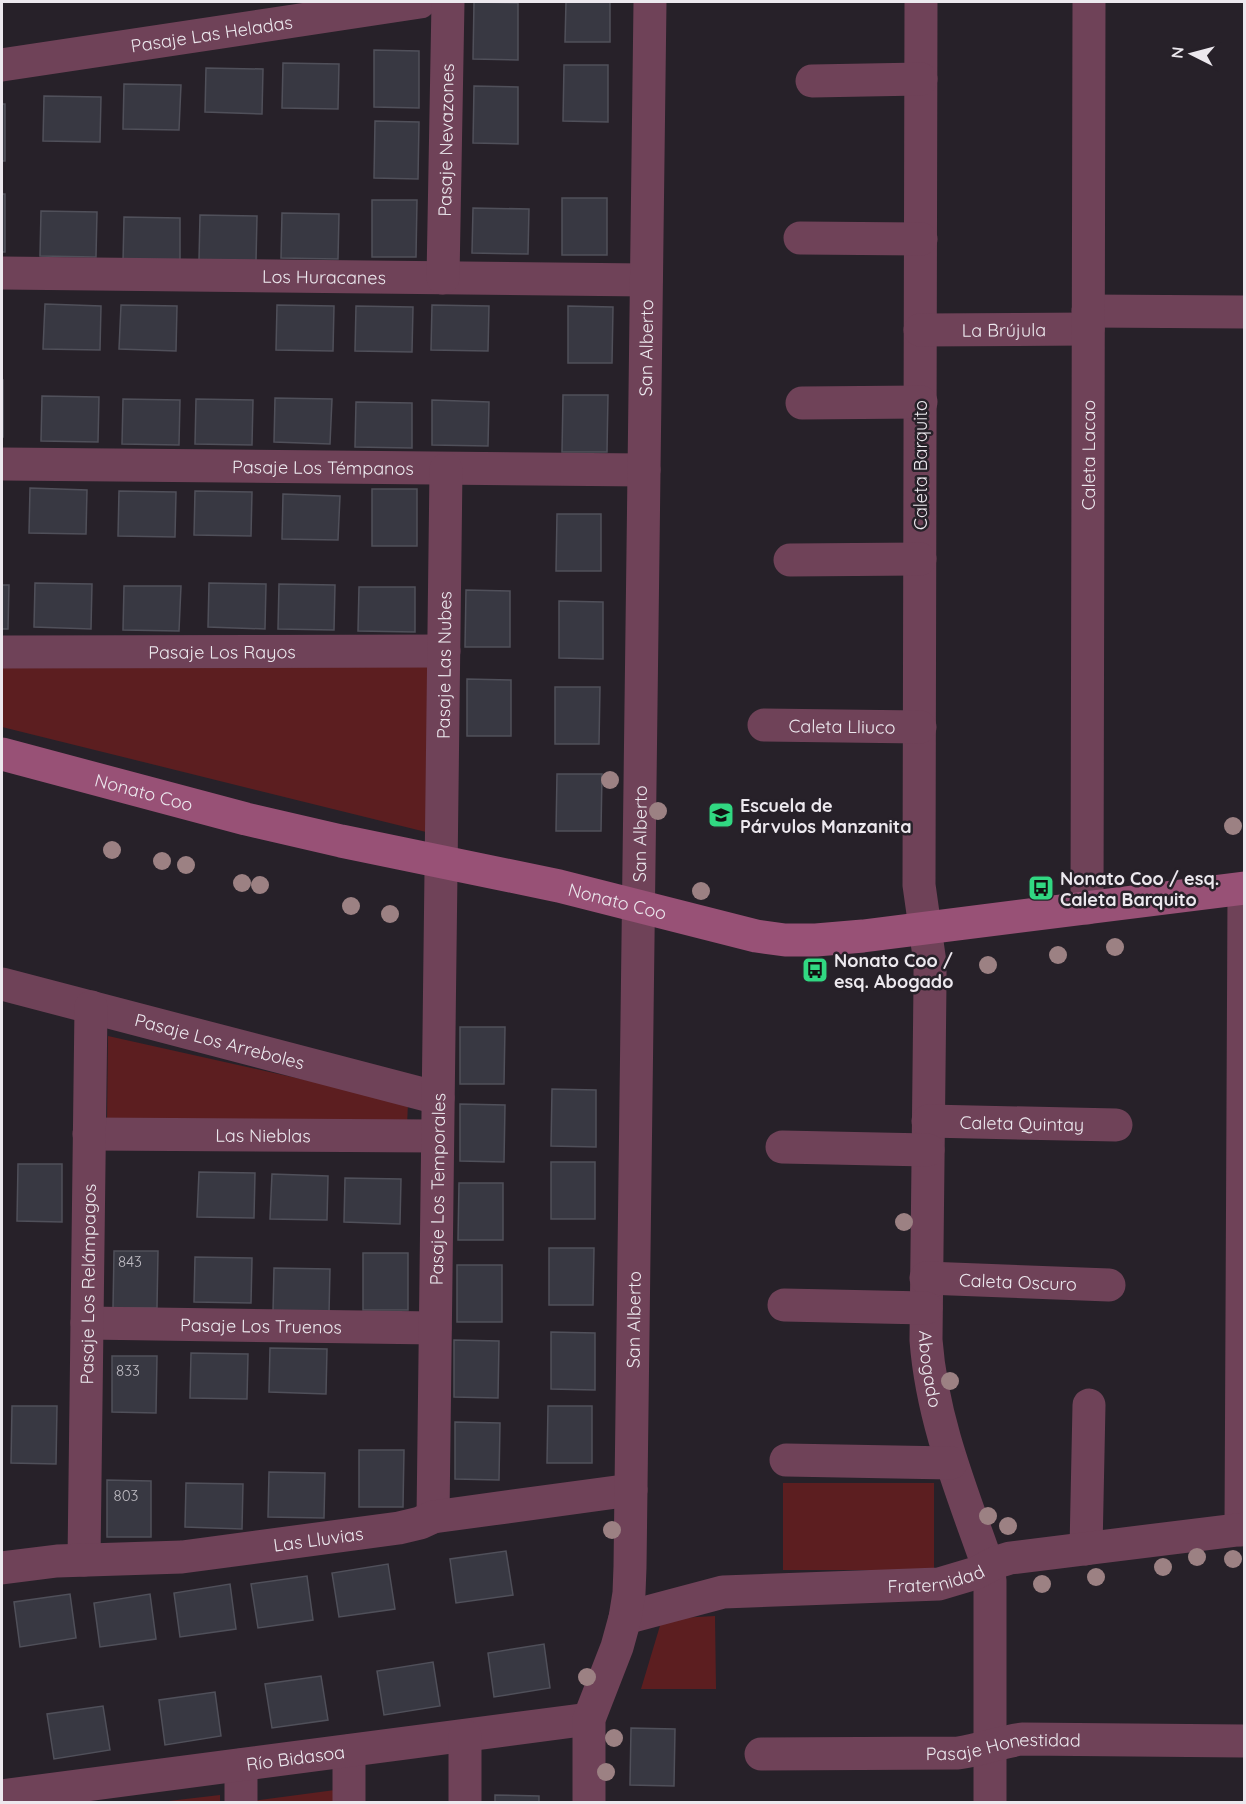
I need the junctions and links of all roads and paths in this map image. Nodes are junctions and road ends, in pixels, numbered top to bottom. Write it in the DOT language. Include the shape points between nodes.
graph roads {
  1 [pos="420,2"];
  2 [pos="448,2"];
  3 [pos="650,2"];
  4 [pos="921,2"];
  5 [pos="1089,2"];
  6 [pos="2,64"];
  7 [pos="921,79"];
  8 [pos="812,81"];
  9 [pos="800,238"];
  10 [pos="921,239"];
  11 [pos="2,273"];
  12 [pos="443,278"];
  13 [pos="646,280"];
  14 [pos="1245,312"];
  15 [pos="1088,320"];
  16 [pos="921,330"];
  17 [pos="921,402"];
  18 [pos="802,403"];
  19 [pos="2,464"];
  20 [pos="446,469"];
  21 [pos="644,470"];
  22 [pos="920,559"];
  23 [pos="790,560"];
  24 [pos="444,651"];
  25 [pos="2,652"];
  26 [pos="764,725"];
  27 [pos="920,727"];
  28 [pos="2,754"];
  29 [pos="441,861"];
  30 [pos="1245,888"];
  31 [pos="1245,894"];
  32 [pos="638,905"];
  33 [pos="1087,908"];
  34 [pos="926,928"];
  35 [pos="2,984"];
  36 [pos="91,1007"];
  37 [pos="438,1098"];
  38 [pos="1116,1125"];
  39 [pos="89,1134"];
  40 [pos="928,1135"];
  41 [pos="437,1136"];
  42 [pos="782,1147"];
  43 [pos="1109,1285"];
  44 [pos="926,1293"];
  45 [pos="784,1305"];
  46 [pos="87,1323"];
  47 [pos="435,1329"];
  48 [pos="1089,1406"];
  49 [pos="786,1460"];
  50 [pos="951,1463"];
  51 [pos="631,1490"];
  52 [pos="433,1517"];
  53 [pos="1243,1530"];
  54 [pos="1086,1549"];
  55 [pos="84,1560"];
  56 [pos="988,1566"];
  57 [pos="2,1568"];
  58 [pos="625,1618"];
  59 [pos="589,1719"];
  60 [pos="465,1736"];
  61 [pos="1245,1742"];
  62 [pos="990,1746"];
  63 [pos="349,1751"];
  64 [pos="761,1754"];
  65 [pos="241,1765"];
  66 [pos="127,1791"];
  67 [pos="13,1798"];
  68 [pos="241,1803"];
  69 [pos="349,1803"];
  70 [pos="465,1803"];
  71 [pos="590,1803"];
  72 [pos="990,1803"];
  1 -- 6 [label="street, Pasaje Las Heladas"];
  2 -- 12 [label="street, Pasaje Nevazones"];
  3 -- 13 [label="street, San Alberto"];
  4 -- 7 [label="street, Caleta Barquito"];
  5 -- 15 [label="street, Caleta Lacao"];
  7 -- 8 [label="street"];
  7 -- 10 [label="street, Caleta Barquito"];
  9 -- 10 [label="street"];
  10 -- 16 [label="street, Caleta Barquito"];
  11 -- 12 [label="street, Los Huracanes"];
  12 -- 13 [label="street, Los Huracanes"];
  13 -- 21 [label="street, San Alberto"];
  14 -- 15 [label="street, La Brújula"];
  15 -- 16 [label="street, La Brújula"];
  15 -- 33 [label="street, Caleta Lacao"];
  16 -- 17 [label="street, Caleta Barquito"];
  17 -- 18 [label="street"];
  17 -- 22 [label="street, Caleta Barquito"];
  19 -- 20 [label="street, Pasaje Los Témpanos"];
  20 -- 21 [label="street, Pasaje Los Témpanos"];
  20 -- 24 [label="street, Pasaje Las Nubes"];
  21 -- 32 [label="street, San Alberto"];
  22 -- 23 [label="street"];
  22 -- 27 [label="street, Caleta Barquito"];
  24 -- 25 [label="street, Pasaje Los Rayos"];
  24 -- 29 [label="street, Pasaje Las Nubes"];
  26 -- 27 [label="street, Caleta Lliuco"];
  27 -- 34 [label="street, Caleta Barquito" via="919,885"];
  28 -- 29 [label="main road, Nonato Coo" via="246,819"];
  29 -- 32 [label="main road, Nonato Coo"];
  29 -- 37 [label="street, Pasaje Los Temporales"];
  30 -- 33 [label="main road, Nonato Coo"];
  31 -- 53 [label="street"];
  32 -- 34 [label="main road, Nonato Coo" via="729,930 785,940"];
  32 -- 51 [label="street, San Alberto"];
  33 -- 34 [label="main road, Nonato Coo"];
  34 -- 40 [label="street, Abogado" via="930,963"];
  35 -- 36 [label="street, Pasaje Los Arreboles"];
  36 -- 37 [label="street, Pasaje Los Arreboles"];
  36 -- 39 [label="street, Pasaje Los Relámpagos"];
  37 -- 41 [label="street, Pasaje Los Temporales"];
  38 -- 40 [label="street, Caleta Quintay"];
  39 -- 41 [label="street, Las Nieblas"];
  39 -- 46 [label="street, Pasaje Los Relámpagos"];
  40 -- 42 [label="street, Caleta Quintay"];
  40 -- 44 [label="street, Abogado"];
  41 -- 47 [label="street, Pasaje Los Temporales"];
  43 -- 44 [label="street, Caleta Oscuro"];
  44 -- 45 [label="street, Caleta Oscuro"];
  44 -- 50 [label="street, Abogado" via="928,1371"];
  46 -- 47 [label="street, Pasaje Los Truenos"];
  46 -- 55 [label="street, Pasaje Los Relámpagos"];
  47 -- 52 [label="street, Pasaje Los Temporales"];
  48 -- 54 [label="street"];
  49 -- 50 [label="street"];
  50 -- 56 [label="street, Abogado"];
  51 -- 52 [label="street, Las Lluvias"];
  51 -- 58 [label="street, San Alberto"];
  52 -- 55 [label="street, Las Lluvias" via="399,1528 182,1557"];
  53 -- 54 [label="street, Fraternidad"];
  54 -- 56 [label="street, Fraternidad" via="1010,1558"];
  55 -- 57 [label="street, Las Lluvias"];
  56 -- 58 [label="street, Fraternidad" via="939,1584 723,1592"];
  56 -- 62 [label="street, Abogado" via="992,1597"];
  58 -- 59 [label="street, San Alberto"];
  59 -- 60 [label="street, Río Bidasoa"];
  59 -- 71 [label="street, San Alberto"];
  60 -- 63 [label="street, Río Bidasoa"];
  60 -- 70 [label="street"];
  61 -- 62 [label="street, Pasaje Honestidad" via="1022,1739"];
  62 -- 64 [label="street, Pasaje Honestidad" via="958,1753"];
  62 -- 72 [label="street, Abogado"];
  63 -- 65 [label="street, Río Bidasoa"];
  63 -- 69 [label="street"];
  65 -- 66 [label="street, Río Bidasoa"];
  65 -- 68 [label="street"];
  66 -- 67 [label="street, Río Bidasoa"];
}
